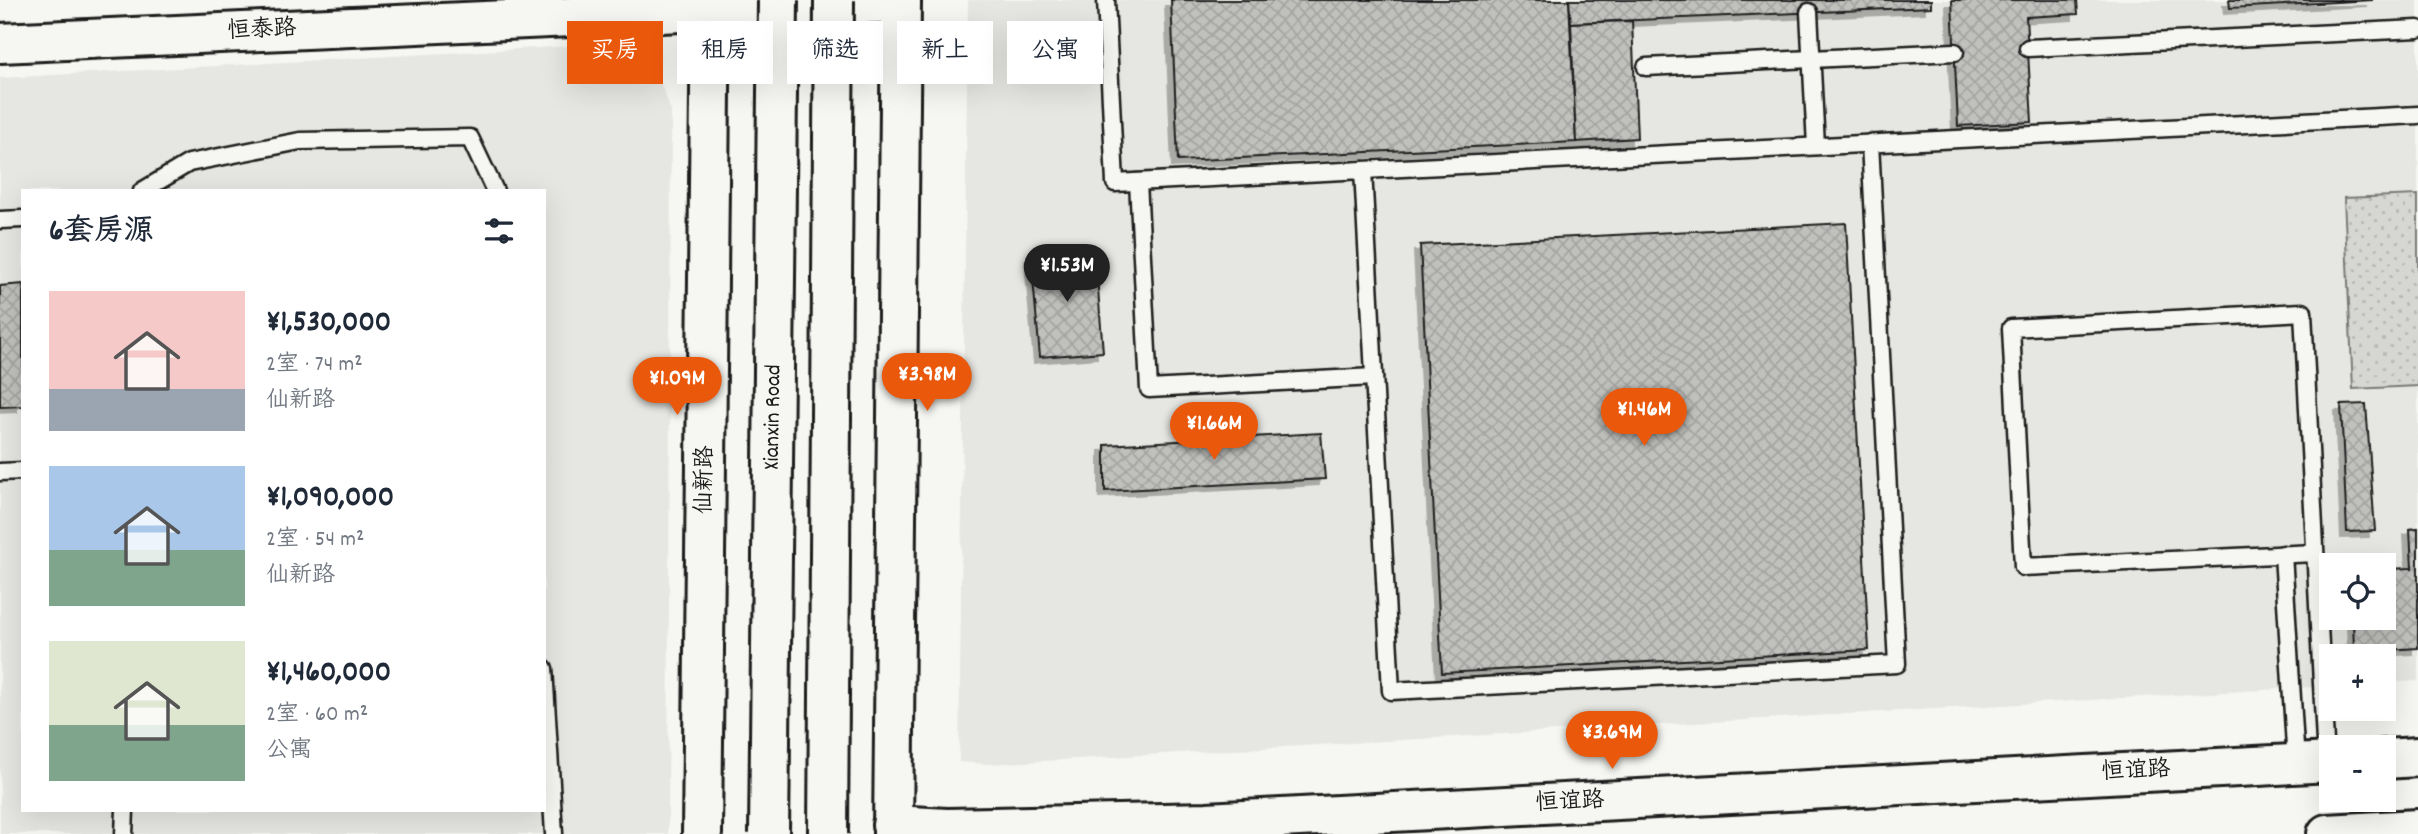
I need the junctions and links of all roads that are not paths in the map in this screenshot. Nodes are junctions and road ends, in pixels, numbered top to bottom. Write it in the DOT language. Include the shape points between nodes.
graph roads {
  1 [pos="778,0"];
  2 [pos="834,0"];
  3 [pos="1106,0"];
  4 [pos="901,1"];
  5 [pos="711,6"];
  6 [pos="1809,12"];
  7 [pos="2418,29"];
  8 [pos="0,43"];
  9 [pos="2028,48"];
  10 [pos="1955,52"];
  11 [pos="1811,59"];
  12 [pos="1646,67"];
  13 [pos="2418,115"];
  14 [pos="1870,143"];
  15 [pos="1816,146"];
  16 [pos="1363,170"];
  17 [pos="1138,181"];
  18 [pos="145,189"];
  19 [pos="494,189"];
  20 [pos="21,219"];
  21 [pos="0,220"];
  22 [pos="1374,377"];
  23 [pos="21,471"];
  24 [pos="0,472"];
  25 [pos="2315,552"];
  26 [pos="2283,554"];
  27 [pos="546,701"];
  28 [pos="2418,757"];
  29 [pos="2396,758"];
  30 [pos="2318,762"];
  31 [pos="125,812"];
  32 [pos="2418,829"];
  33 [pos="893,830"];
  34 [pos="124,834"];
  35 [pos="554,834"];
  36 [pos="702,834"];
  37 [pos="769,834"];
  38 [pos="828,834"];
  39 [pos="2327,834"];
  1 -- 37 [label="main road, Xianxin Road, bridge"];
  2 -- 38 [label="main road, bridge"];
  3 -- 17 [label="lane" via="1115,183"];
  4 -- 5 [label="main road, 恒泰路"];
  4 -- 33 [label="main road"];
  5 -- 8 [label="main road, 恒泰路"];
  5 -- 36 [label="main road, 仙新路"];
  6 -- 11 [label="lane"];
  7 -- 9 [label="lane"];
  10 -- 11 [label="lane"];
  11 -- 12 [label="lane"];
  11 -- 15 [label="lane"];
  13 -- 14 [label="lane"];
  14 -- 15 [label="lane"];
  14 -- 22 [label="lane" via="1897,664 1391,691"];
  15 -- 16 [label="lane"];
  16 -- 17 [label="lane"];
  16 -- 22 [label="lane"];
  17 -- 22 [label="lane" via="1149,388"];
  18 -- 19 [label="lane" via="189,163 300,141 470,138"];
  20 -- 21 [label="lane"];
  23 -- 24 [label="lane"];
  25 -- 26 [label="lane"];
  25 -- 26 [label="lane" via="2303,312 2011,328 2023,567"];
  25 -- 30 [label="lane"];
  26 -- 30 [label="lane"];
  27 -- 35 [label="lane"];
  28 -- 29 [label="main road"];
  30 -- 33 [label="main road, 恒谊路" via="1207,822"];
  31 -- 34 [label="lane"];
  32 -- 39 [label="main road"];
}
